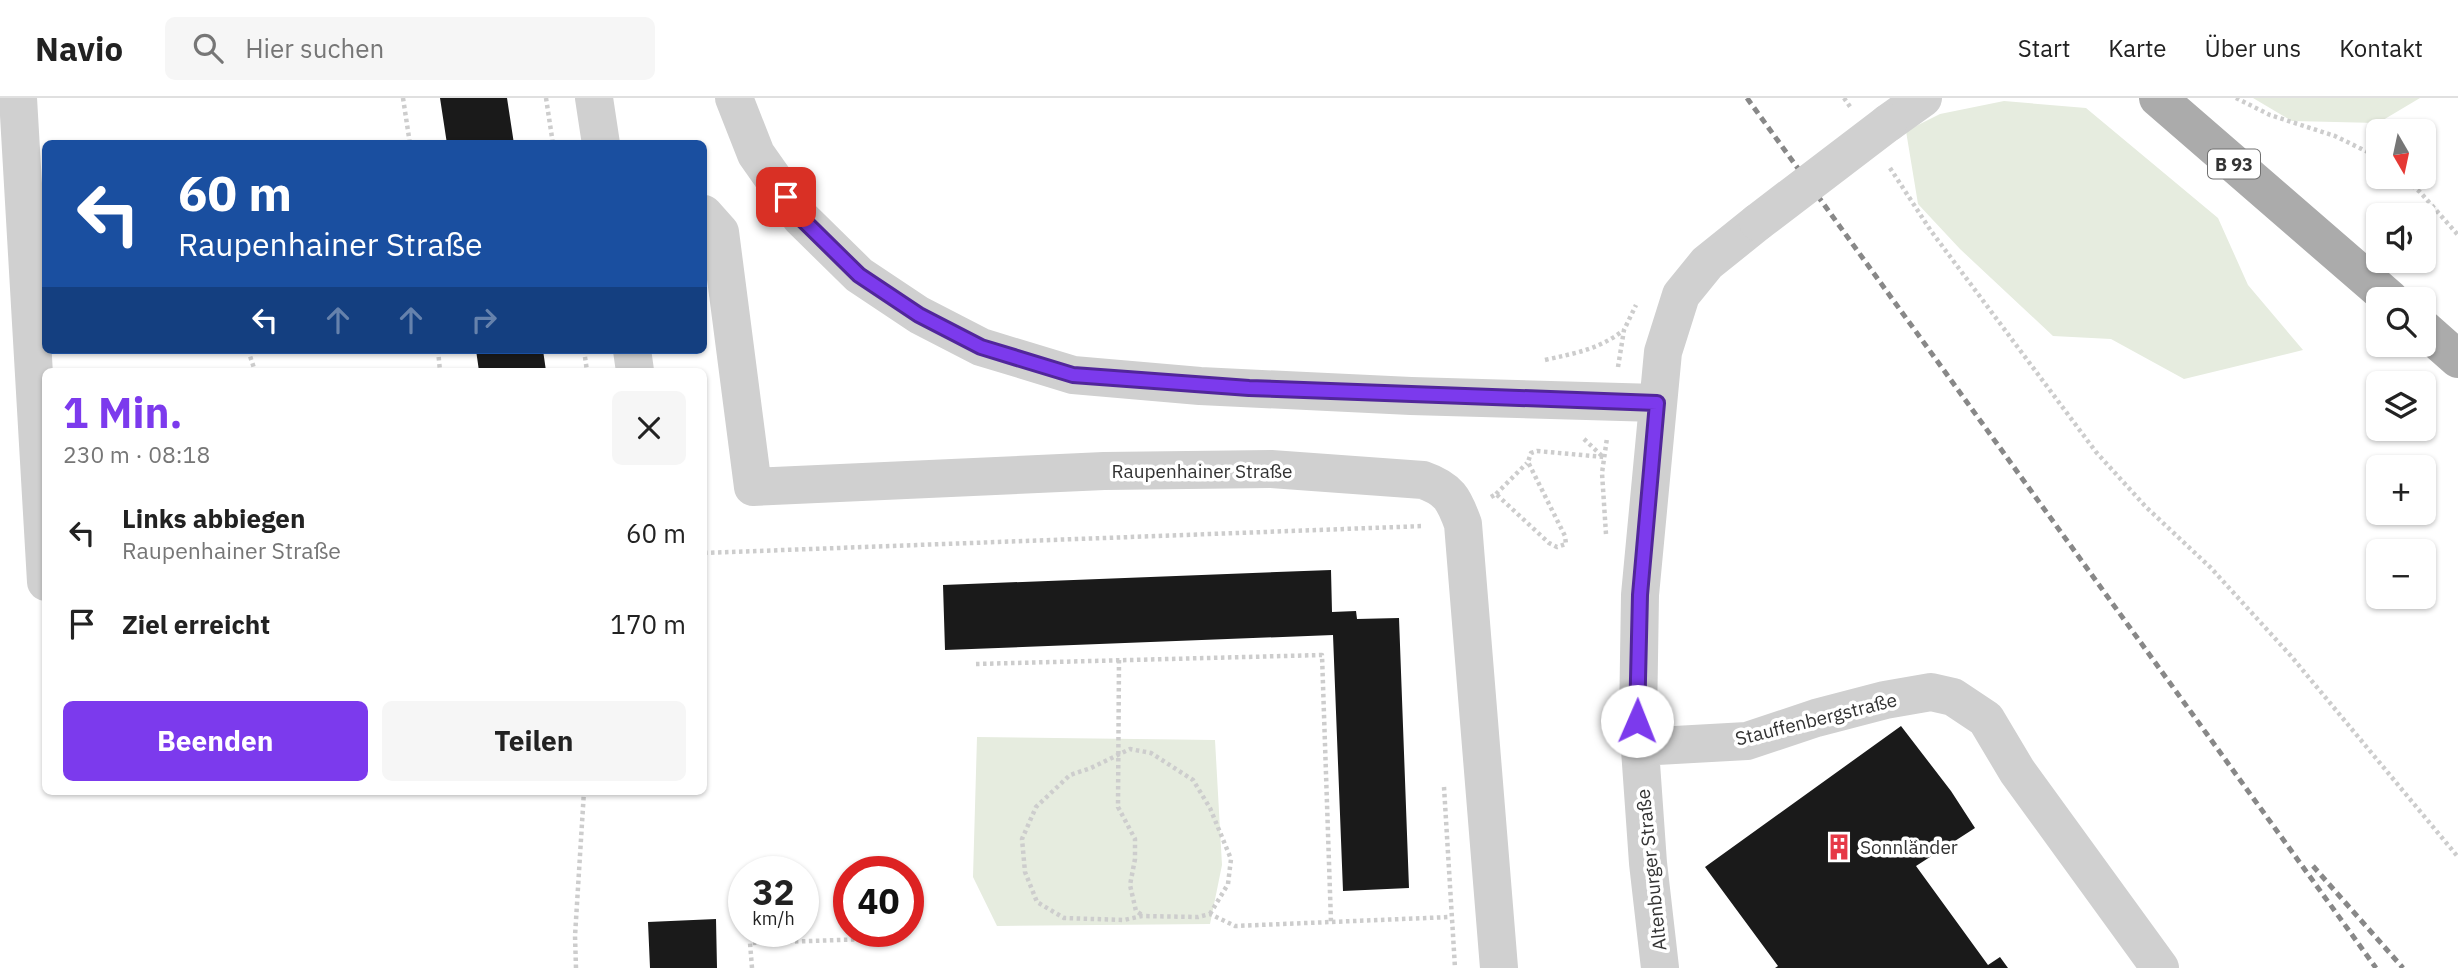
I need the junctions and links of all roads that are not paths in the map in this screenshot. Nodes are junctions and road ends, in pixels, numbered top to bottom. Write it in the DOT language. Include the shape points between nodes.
graph roads {
  1 [pos="18,98"];
  2 [pos="594,98"];
  3 [pos="734,98"];
  4 [pos="1923,98"];
  5 [pos="2158,98"];
  6 [pos="600,140"];
  7 [pos="707,217"];
  8 [pos="2376,287"];
  9 [pos="2436,340"];
  10 [pos="2458,359"];
  11 [pos="1657,403"];
  12 [pos="42,513"];
  13 [pos="1639,747"];
  14 [pos="1499,968"];
  15 [pos="1660,968"];
  16 [pos="2160,968"];
  1 -- 12 [label="street"];
  2 -- 6 [label="street"];
  3 -- 11 [label="street" via="756,153 801,218 859,275 919,315 981,347 1073,375 1200,386"];
  4 -- 11 [label="street, Altenburger Straße, bridge" via="1707,263 1681,295 1663,352"];
  5 -- 8 [label="main road, B 93"];
  7 -- 14 [label="street, Raupenhainer Straße" via="720,232 754,487 1104,471 1271,469 1423,480 1440,486 1453,499 1462,519"];
  9 -- 10 [label="main road"];
  11 -- 13 [label="street, Altenburger Straße" via="1640,595"];
  13 -- 15 [label="street, Altenburger Straße"];
  13 -- 16 [label="street, Stauffenbergstraße" via="1748,741 1885,700 1931,692 1952,697 1986,719 2017,771"];
}
